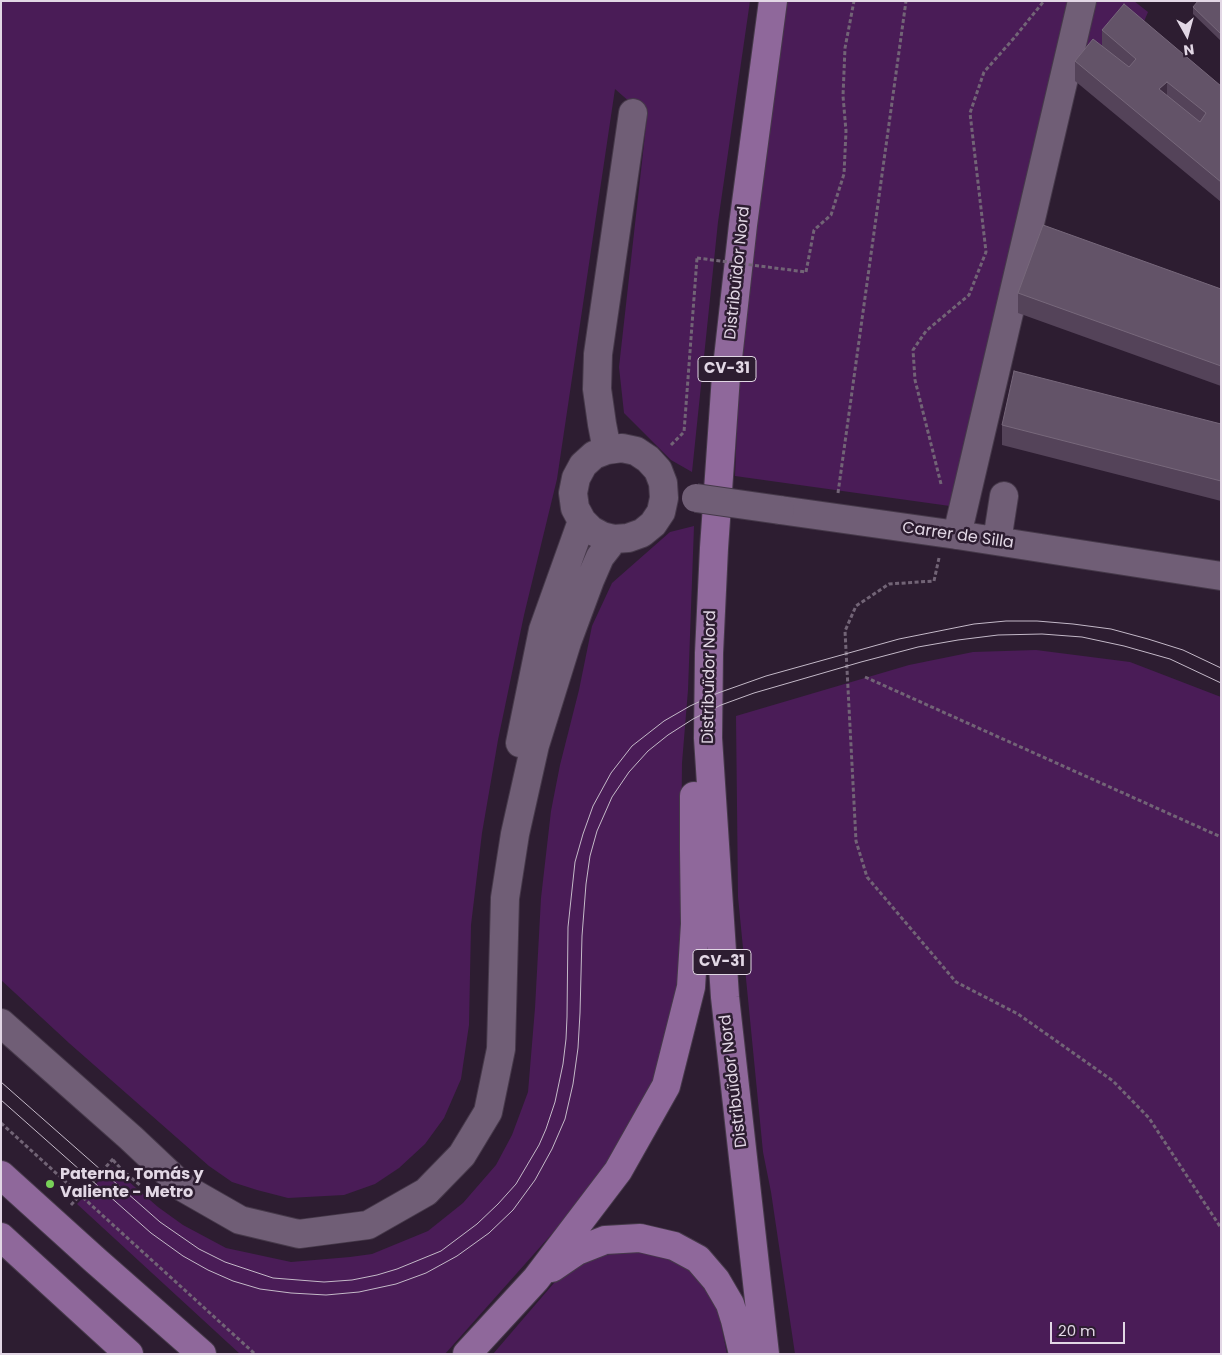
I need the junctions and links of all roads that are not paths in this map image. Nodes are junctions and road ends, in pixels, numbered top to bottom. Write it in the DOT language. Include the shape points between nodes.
graph roads {
  1 [pos="773,1"];
  2 [pos="1082,1"];
  3 [pos="633,113"];
  4 [pos="607,450"];
  5 [pos="658,470"];
  6 [pos="1004,496"];
  7 [pos="696,498"];
  8 [pos="661,512"];
  9 [pos="582,521"];
  10 [pos="951,534"];
  11 [pos="614,539"];
  12 [pos="997,541"];
  13 [pos="1221,576"];
  14 [pos="708,738"];
  15 [pos="514,834"];
  16 [pos="1,1023"];
  17 [pos="1,1175"];
  18 [pos="1,1237"];
  19 [pos="536,1279"];
  20 [pos="129,1354"];
  21 [pos="202,1354"];
  22 [pos="467,1354"];
  23 [pos="743,1354"];
  24 [pos="765,1354"];
  1 -- 14 [label="main road, Distribuïdor Nord / CV-31" via="726,376 713,567"];
  2 -- 10 [label="street"];
  3 -- 4 [label="street" via="598,354 597,389"];
  4 -- 5 [label="street" via="622,448 636,452"];
  4 -- 9 [label="street" via="588,460 576,478 575,508"];
  5 -- 7 [label="street, Carrer de Silla"];
  5 -- 8 [label="street" via="663,483"];
  6 -- 12 [label="street"];
  7 -- 8 [label="street, Carrer de Silla"];
  7 -- 10 [label="street, Carrer de Silla, bridge"];
  8 -- 11 [label="street" via="642,533"];
  9 -- 11 [label="street" via="591,530"];
  9 -- 15 [label="street" via="543,630 520,740"];
  10 -- 12 [label="street, Carrer de Silla"];
  11 -- 15 [label="street" via="600,557 567,642 535,745"];
  12 -- 13 [label="street, Carrer de Silla"];
  14 -- 19 [label="main road" via="694,793 696,924 691,987 666,1086 618,1171"];
  14 -- 24 [label="main road, Distribuïdor Nord / CV-31" via="725,998"];
  15 -- 16 [label="street" via="505,898 501,1050 488,1112 462,1155 426,1192 368,1225 299,1234 240,1220 184,1188"];
  17 -- 21 [label="main road"];
  18 -- 20 [label="main road"];
  19 -- 22 [label="main road"];
  19 -- 23 [label="main road" via="577,1251 605,1240 640,1238 674,1246 698,1259 716,1280 736,1320"];
}
